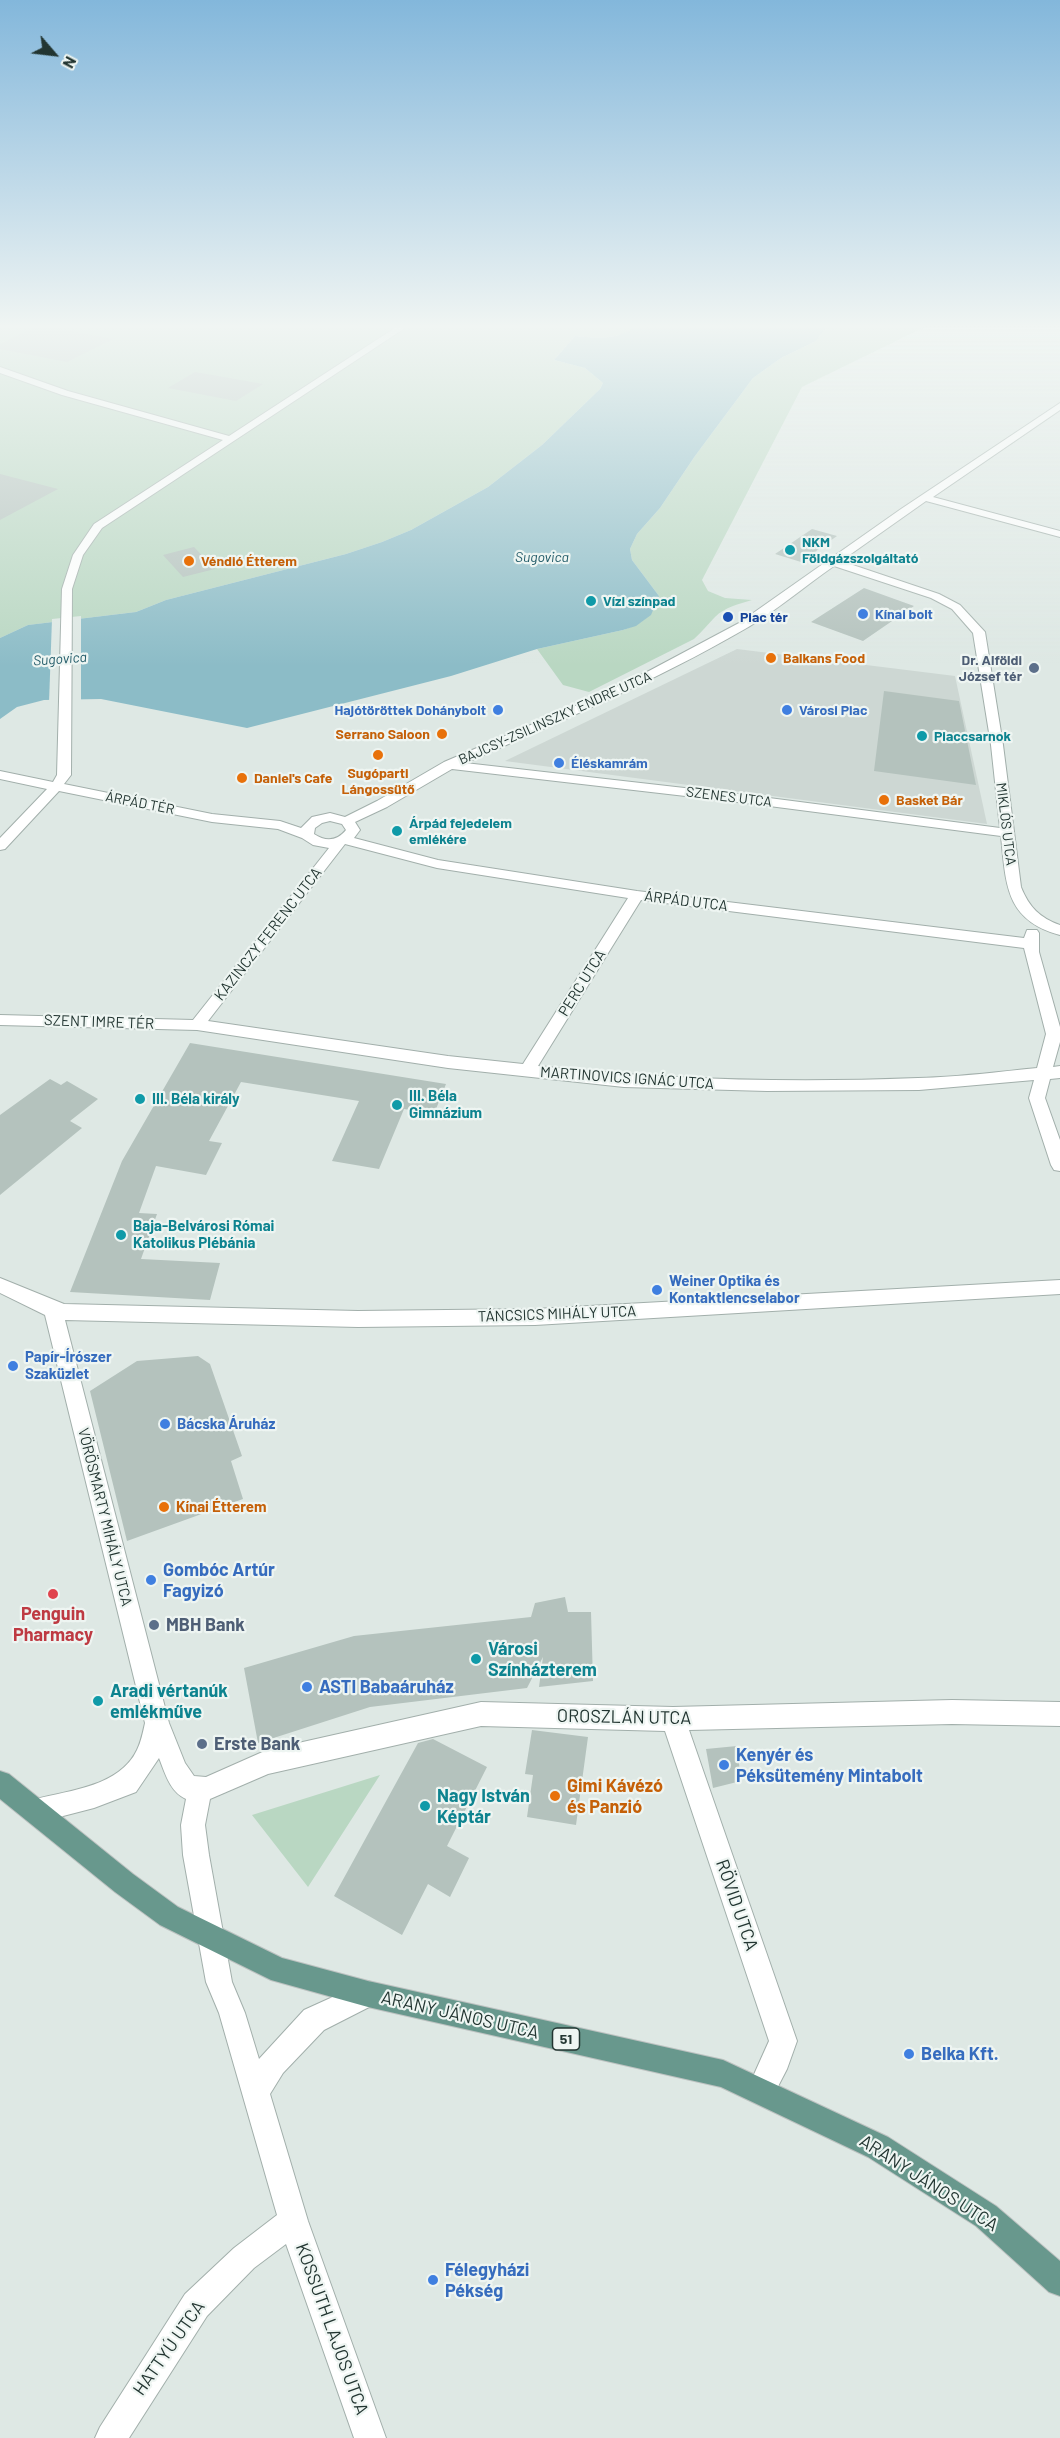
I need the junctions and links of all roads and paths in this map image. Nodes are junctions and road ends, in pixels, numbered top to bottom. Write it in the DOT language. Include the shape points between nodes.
graph roads {
  1 [pos="225,438"];
  2 [pos="1014,438"];
  3 [pos="229,439"];
  4 [pos="927,498"];
  5 [pos="1058,531"];
  6 [pos="834,562"];
  7 [pos="449,765"];
  8 [pos="0,775"];
  9 [pos="56,787"];
  10 [pos="408,789"];
  11 [pos="330,817"];
  12 [pos="347,821"];
  13 [pos="309,829"];
  14 [pos="1008,833"];
  15 [pos="340,842"];
  16 [pos="0,846"];
  17 [pos="637,895"];
  18 [pos="1035,920"];
  19 [pos="1060,930"];
  20 [pos="1031,944"];
  21 [pos="0,1020"];
  22 [pos="197,1025"];
  23 [pos="1057,1036"];
  24 [pos="527,1071"];
  25 [pos="1052,1072"];
  26 [pos="1060,1165"];
  27 [pos="0,1285"];
  28 [pos="1060,1287"];
  29 [pos="53,1310"];
  30 [pos="1060,1714"];
  31 [pos="673,1719"];
  32 [pos="157,1723"];
  33 [pos="0,1783"];
  34 [pos="200,1790"];
  35 [pos="36,1811"];
  36 [pos="212,1939"];
  37 [pos="368,1994"];
  38 [pos="761,2090"];
  39 [pos="254,2093"];
  40 [pos="293,2221"];
  41 [pos="1060,2281"];
  42 [pos="111,2438"];
  43 [pos="370,2438"];
  1 -- 3 [label="street"];
  2 -- 4 [label="street, BAJCSY-ZSILINSZKY ENDRE UTCA"];
  3 -- 9 [label="street" via="98,526 78,555 68,589 64,775"];
  4 -- 5 [label="street"];
  4 -- 6 [label="street, BAJCSY-ZSILINSZKY ENDRE UTCA"];
  6 -- 7 [label="street, BAJCSY-ZSILINSZKY ENDRE UTCA" via="743,625 660,670"];
  6 -- 14 [label="street, MIKLÓS UTCA" via="935,596 956,607 979,632"];
  7 -- 10 [label="street, BAJCSY-ZSILINSZKY ENDRE UTCA"];
  7 -- 14 [label="street, SZENES UTCA"];
  8 -- 9 [label="street, ÁRPÁD TÉR"];
  9 -- 13 [label="street, ÁRPÁD TÉR" via="212,818"];
  9 -- 16 [label="street"];
  10 -- 11 [label="street, BAJCSY-ZSILINSZKY ENDRE UTCA"];
  10 -- 12 [label="street, BAJCSY-ZSILINSZKY ENDRE UTCA"];
  11 -- 12 [label="street"];
  11 -- 13 [label="street"];
  12 -- 15 [label="street" via="353,830"];
  13 -- 15 [label="street, ÁRPÁD TÉR" via="318,843"];
  14 -- 18 [label="street, MIKLÓS UTCA" via="1014,887 1020,904"];
  15 -- 17 [label="street, ÁRPÁD UTCA" via="437,864"];
  15 -- 22 [label="street, KAZINCZY FERENC UTCA"];
  17 -- 20 [label="street, ÁRPÁD UTCA"];
  17 -- 24 [label="street, PERC UTCA"];
  18 -- 19 [label="street"];
  18 -- 20 [label="street"];
  20 -- 23 [label="street"];
  21 -- 22 [label="street, SZENT IMRE TÉR"];
  22 -- 24 [label="street, MARTINOVICS IGNÁC UTCA"];
  23 -- 25 [label="street"];
  24 -- 25 [label="street, MARTINOVICS IGNÁC UTCA" via="624,1081 767,1085 919,1084"];
  25 -- 26 [label="street" via="1037,1098"];
  27 -- 29 [label="street"];
  28 -- 29 [label="street, TÁNCSICS MIHÁLY UTCA" via="535,1317 358,1319"];
  29 -- 32 [label="street, VÖRÖSMARTY MIHÁLY UTCA"];
  30 -- 31 [label="street, OROSZLÁN UTCA" via="952,1712"];
  31 -- 34 [label="street, OROSZLÁN UTCA" via="481,1714 267,1762"];
  31 -- 38 [label="street, RÖVID UTCA" via="783,2041"];
  32 -- 34 [label="street, VÖRÖSMARTY MIHÁLY UTCA" via="176,1771 187,1787"];
  32 -- 35 [label="street" via="147,1757 127,1783"];
  33 -- 35 [label="main road, ARANY JÁNOS UTCA / 51"];
  34 -- 36 [label="street" via="193,1825"];
  35 -- 36 [label="main road, ARANY JÁNOS UTCA / 51" via="169,1916"];
  36 -- 37 [label="main road, ARANY JÁNOS UTCA / 51" via="280,1971"];
  36 -- 39 [label="street, KOSSUTH LAJOS UTCA" via="219,1982 232,2013"];
  37 -- 38 [label="main road, ARANY JÁNOS UTCA / 51" via="723,2074"];
  37 -- 39 [label="street" via="314,2020 273,2063"];
  38 -- 41 [label="main road, ARANY JÁNOS UTCA / 51" via="878,2147 986,2216"];
  39 -- 40 [label="street, KOSSUTH LAJOS UTCA"];
  40 -- 42 [label="street, HATTYÚ UTCA" via="244,2258 196,2306"];
  40 -- 43 [label="street, KOSSUTH LAJOS UTCA"];
}
